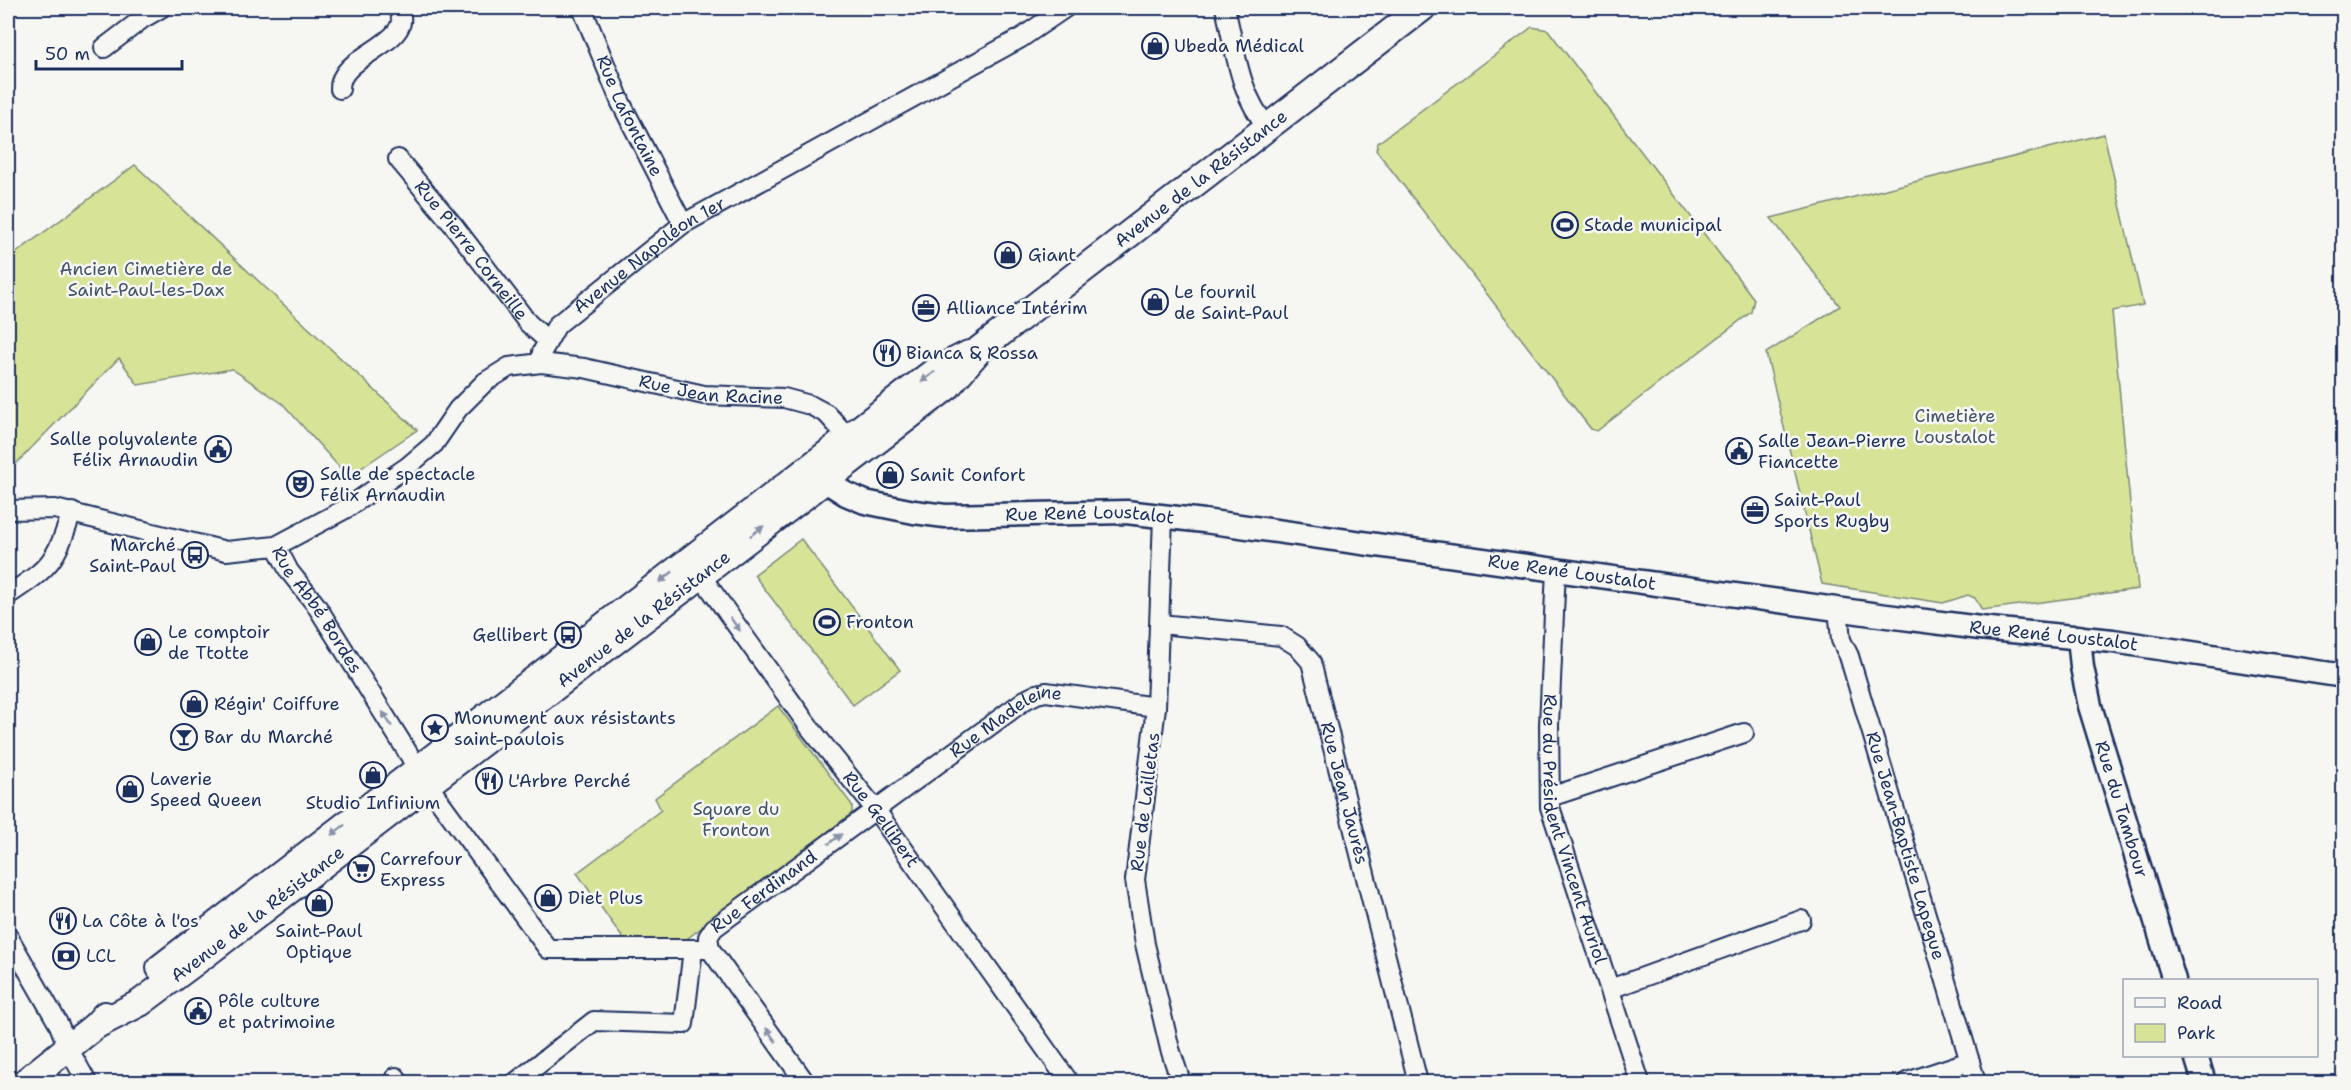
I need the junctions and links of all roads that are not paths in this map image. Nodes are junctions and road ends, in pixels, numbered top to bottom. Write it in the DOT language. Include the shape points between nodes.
graph roads {
  1 [pos="161,8"];
  2 [pos="398,8"];
  3 [pos="582,8"];
  4 [pos="1225,8"];
  5 [pos="1422,8"];
  6 [pos="1058,10"];
  7 [pos="137,13"];
  8 [pos="104,48"];
  9 [pos="340,89"];
  10 [pos="1267,126"];
  11 [pos="398,159"];
  12 [pos="683,224"];
  13 [pos="547,340"];
  14 [pos="541,363"];
  15 [pos="855,445"];
  16 [pos="818,473"];
  17 [pos="8,510"];
  18 [pos="72,512"];
  19 [pos="1163,517"];
  20 [pos="276,546"];
  21 [pos="695,567"];
  22 [pos="1556,568"];
  23 [pos="8,595"];
  24 [pos="1838,608"];
  25 [pos="1160,624"];
  26 [pos="2079,637"];
  27 [pos="2343,676"];
  28 [pos="1156,707"];
  29 [pos="1744,733"];
  30 [pos="423,777"];
  31 [pos="1550,797"];
  32 [pos="875,809"];
  33 [pos="1801,920"];
  34 [pos="8,936"];
  35 [pos="702,949"];
  36 [pos="2173,979"];
  37 [pos="1610,988"];
  38 [pos="68,1048"];
  39 [pos="2196,1057"];
  40 [pos="1970,1061"];
  41 [pos="25,1083"];
  42 [pos="87,1083"];
  43 [pos="516,1083"];
  44 [pos="805,1083"];
  45 [pos="1069,1083"];
  46 [pos="1181,1083"];
  47 [pos="1418,1083"];
  48 [pos="1640,1083"];
  49 [pos="1907,1083"];
  50 [pos="1977,1083"];
  51 [pos="2204,1083"];
  1 -- 7 [label="street"];
  2 -- 9 [label="street" via="399,28 347,68"];
  3 -- 12 [label="street, Rue Lafontaine" via="621,103"];
  4 -- 10 [label="street" via="1245,91"];
  5 -- 10 [label="main road, Avenue de la Résistance"];
  6 -- 12 [label="street, Avenue Napoléon 1er" via="1021,38"];
  7 -- 8 [label="street"];
  10 -- 15 [label="main road, Avenue de la Résistance" via="980,349 935,371"];
  11 -- 13 [label="street, Rue Pierre Corneille" via="528,322"];
  12 -- 13 [label="street, Avenue Napoléon 1er" via="557,325"];
  13 -- 14 [label="street, Avenue Napoléon 1er"];
  14 -- 15 [label="street, Rue Jean Racine" via="584,368 704,395 784,398 827,414"];
  14 -- 20 [label="street" via="509,367 485,382 458,409 434,444 407,467 347,508"];
  15 -- 16 [label="main road, Avenue de la Résistance"];
  16 -- 19 [label="street, Rue René Loustalot" via="846,494 865,502 945,516 1126,512"];
  16 -- 21 [label="main road, Avenue de la Résistance"];
  17 -- 18 [label="street, Rue Abbé Bordes" via="55,508"];
  18 -- 20 [label="street, Rue Abbé Bordes" via="226,551"];
  18 -- 23 [label="street" via="50,564"];
  19 -- 22 [label="street, Rue René Loustalot"];
  19 -- 25 [label="street, Rue de Lailletas"];
  30 -- 20 [label="street, Rue Abbé Bordes, one-way"];
  21 -- 30 [label="main road, Avenue de la Résistance"];
  21 -- 32 [label="street, Rue Gellibert, one-way" via="810,728"];
  22 -- 24 [label="street, Rue René Loustalot"];
  22 -- 31 [label="street, Rue du Président Vincent Auriol"];
  24 -- 26 [label="street, Rue René Loustalot"];
  24 -- 40 [label="street, Rue Jean-Baptiste Lapegue" via="1841,640"];
  25 -- 28 [label="street, Rue de Lailletas"];
  25 -- 47 [label="street, Rue Jean Jaurès" via="1281,636 1311,662"];
  26 -- 27 [label="street, Rue René Loustalot"];
  26 -- 36 [label="street, Rue du Tambour" via="2090,706"];
  28 -- 32 [label="street, Rue Madeleine" via="1037,694"];
  28 -- 46 [label="street, Rue de Lailletas" via="1136,880 1145,944"];
  29 -- 31 [label="street"];
  30 -- 35 [label="street, Rue Abbé Bordes" via="548,949"];
  30 -- 38 [label="main road, Avenue de la Résistance" via="140,1003 95,1026"];
  31 -- 37 [label="street, Rue du Président Vincent Auriol"];
  35 -- 32 [label="street, Rue Ferdinand, one-way" via="714,928"];
  32 -- 45 [label="street, Rue Gellibert"];
  33 -- 37 [label="street"];
  34 -- 38 [label="street"];
  35 -- 43 [label="street" via="684,1024 594,1022"];
  44 -- 35 [label="street, Rue Ferdinand, one-way"];
  37 -- 48 [label="street, Rue du Président Vincent Auriol"];
  38 -- 41 [label="main road, Avenue de la Résistance"];
  38 -- 42 [label="street"];
  39 -- 51 [label="street"];
  40 -- 49 [label="street"];
  40 -- 50 [label="street, Rue Jean-Baptiste Lapegue"];
}
